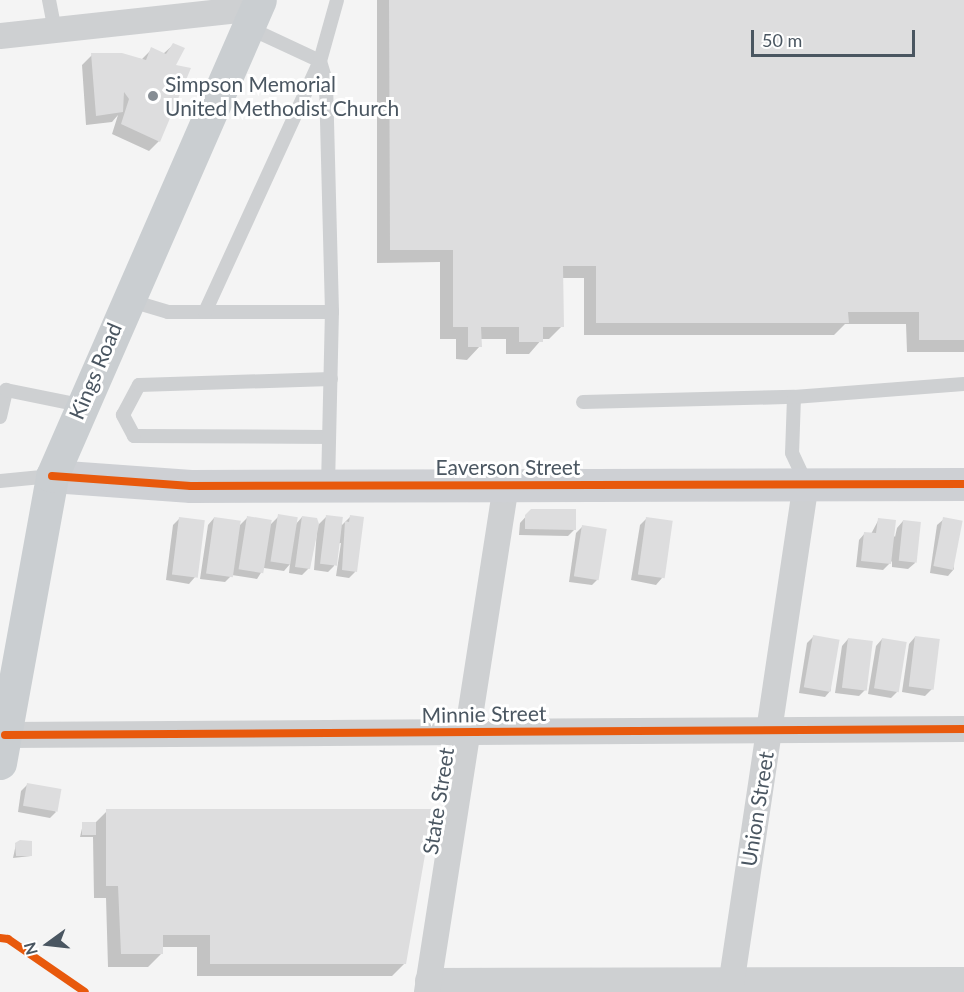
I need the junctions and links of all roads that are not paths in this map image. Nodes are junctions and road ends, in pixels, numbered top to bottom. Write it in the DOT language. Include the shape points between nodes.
graph roads {
  1 [pos="49,0"];
  2 [pos="337,0"];
  3 [pos="254,12"];
  4 [pos="55,30"];
  5 [pos="0,36"];
  6 [pos="320,61"];
  7 [pos="126,300"];
  8 [pos="206,312"];
  9 [pos="332,312"];
  10 [pos="331,379"];
  11 [pos="964,384"];
  12 [pos="794,397"];
  13 [pos="583,402"];
  14 [pos="80,405"];
  15 [pos="0,417"];
  16 [pos="329,436"];
  17 [pos="52,476"];
  18 [pos="0,481"];
  19 [pos="806,483"];
  20 [pos="964,484"];
  21 [pos="506,485"];
  22 [pos="328,486"];
  23 [pos="964,729"];
  24 [pos="468,730"];
  25 [pos="769,732"];
  26 [pos="2,749"];
  27 [pos="964,980"];
  28 [pos="428,986"];
  29 [pos="730,986"];
  1 -- 4 [label="lane"];
  2 -- 6 [label="lane"];
  3 -- 4 [label="street"];
  3 -- 6 [label="lane"];
  3 -- 7 [label="main road, Kings Road"];
  4 -- 5 [label="street"];
  6 -- 8 [label="lane"];
  6 -- 9 [label="lane" via="326,81"];
  7 -- 8 [label="lane" via="168,312"];
  7 -- 14 [label="main road, Kings Road"];
  8 -- 9 [label="lane"];
  9 -- 10 [label="lane"];
  10 -- 16 [label="lane"];
  10 -- 16 [label="lane" via="140,385 123,415 134,436"];
  11 -- 12 [label="lane"];
  12 -- 13 [label="lane"];
  12 -- 19 [label="lane" via="792,453"];
  14 -- 15 [label="lane" via="6,390"];
  14 -- 17 [label="main road, Kings Road"];
  16 -- 22 [label="lane"];
  17 -- 18 [label="lane"];
  17 -- 22 [label="street, Eaverson Street" via="191,486"];
  17 -- 26 [label="main road, Kings Road"];
  19 -- 20 [label="street, Eaverson Street"];
  19 -- 21 [label="street, Eaverson Street"];
  19 -- 25 [label="street, Union Street"];
  21 -- 22 [label="street, Eaverson Street"];
  21 -- 24 [label="street, State Street"];
  23 -- 25 [label="street, Minnie Street"];
  24 -- 25 [label="street, Minnie Street"];
  24 -- 26 [label="street, Minnie Street"];
  24 -- 28 [label="street, State Street"];
  25 -- 29 [label="street, Union Street"];
  27 -- 29 [label="street"];
  28 -- 29 [label="street"];
}
